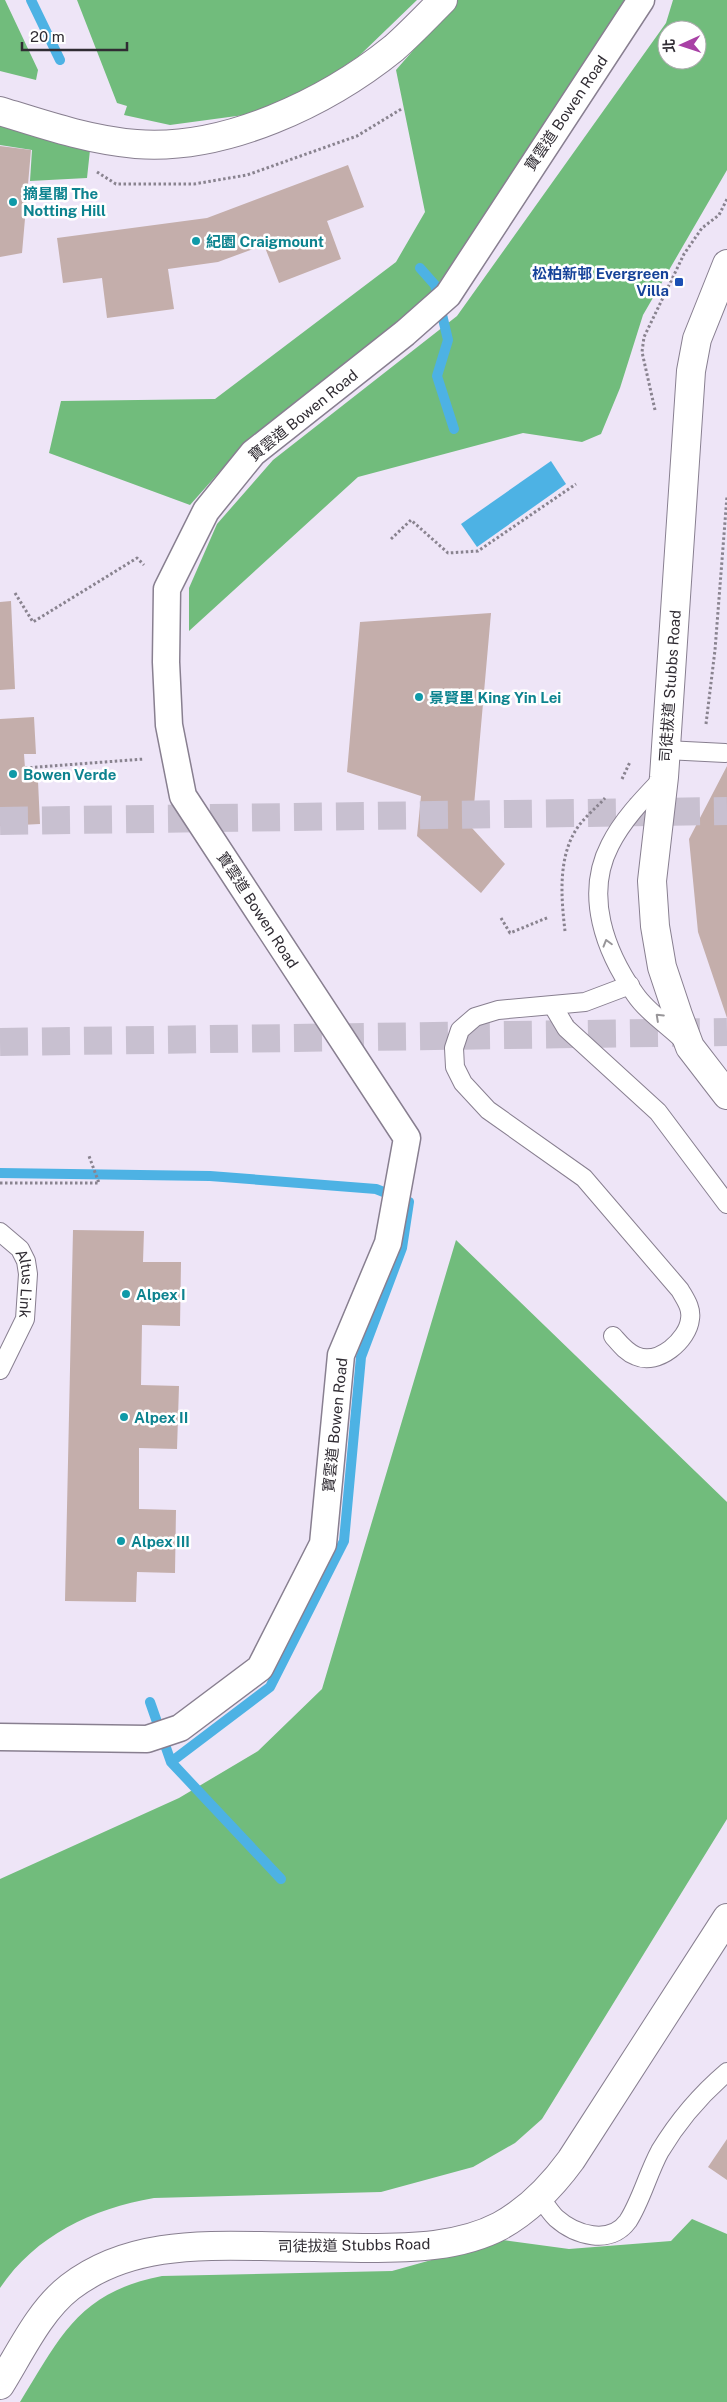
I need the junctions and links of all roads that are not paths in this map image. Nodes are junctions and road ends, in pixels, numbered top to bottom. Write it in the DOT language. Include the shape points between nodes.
graph roads {
  1 [pos="443,0"];
  2 [pos="641,0"];
  3 [pos="0,111"];
  4 [pos="727,264"];
  5 [pos="666,750"];
  6 [pos="725,753"];
  7 [pos="664,777"];
  8 [pos="630,985"];
  9 [pos="554,1006"];
  10 [pos="690,1047"];
  11 [pos="727,1095"];
  12 [pos="727,1204"];
  13 [pos="0,1232"];
  14 [pos="613,1336"];
  15 [pos="0,1370"];
  16 [pos="0,1737"];
  17 [pos="727,1918"];
  18 [pos="727,2072"];
  19 [pos="540,2197"];
  20 [pos="0,2385"];
  1 -- 3 [label="main road" via="394,48 335,88 278,117 203,141 160,144 97,139"];
  2 -- 16 [label="street, 寶雲道 Bowen Road" via="448,295 253,453 206,511 167,588 169,725 183,796 407,1138 388,1243 341,1355 323,1544 260,1668 180,1728 146,1739"];
  4 -- 5 [label="main road, 司徒拔道 Stubbs Road" via="697,339 691,371"];
  5 -- 6 [label="lane"];
  5 -- 7 [label="main road, 司徒拔道 Stubbs Road"];
  8 -- 7 [label="lane, one-way" via="610,953 599,916 600,872 610,845 637,806"];
  7 -- 10 [label="main road, 司徒拔道 Stubbs Road" via="652,881 655,926 662,967"];
  8 -- 9 [label="lane" via="585,1002"];
  10 -- 8 [label="lane, one-way" via="636,995"];
  9 -- 12 [label="lane" via="566,1028 658,1112"];
  9 -- 14 [label="lane" via="498,1010 475,1017 460,1030 454,1048 455,1066 463,1084 488,1110 584,1178 680,1290 690,1308 690,1320 679,1342 656,1357 638,1358"];
  10 -- 11 [label="main road, 司徒拔道 Stubbs Road"];
  13 -- 15 [label="lane, Altus Link" via="20,1249 28,1274 25,1319"];
  17 -- 19 [label="main road, 司徒拔道 Stubbs Road" via="572,2160"];
  18 -- 19 [label="lane" via="692,2106 674,2130 645,2179 627,2222 619,2230 595,2236 583,2234 556,2218"];
  19 -- 20 [label="main road, 司徒拔道 Stubbs Road" via="499,2226 438,2244 388,2248 189,2247 136,2254 113,2262 69,2288 53,2306"];
}
